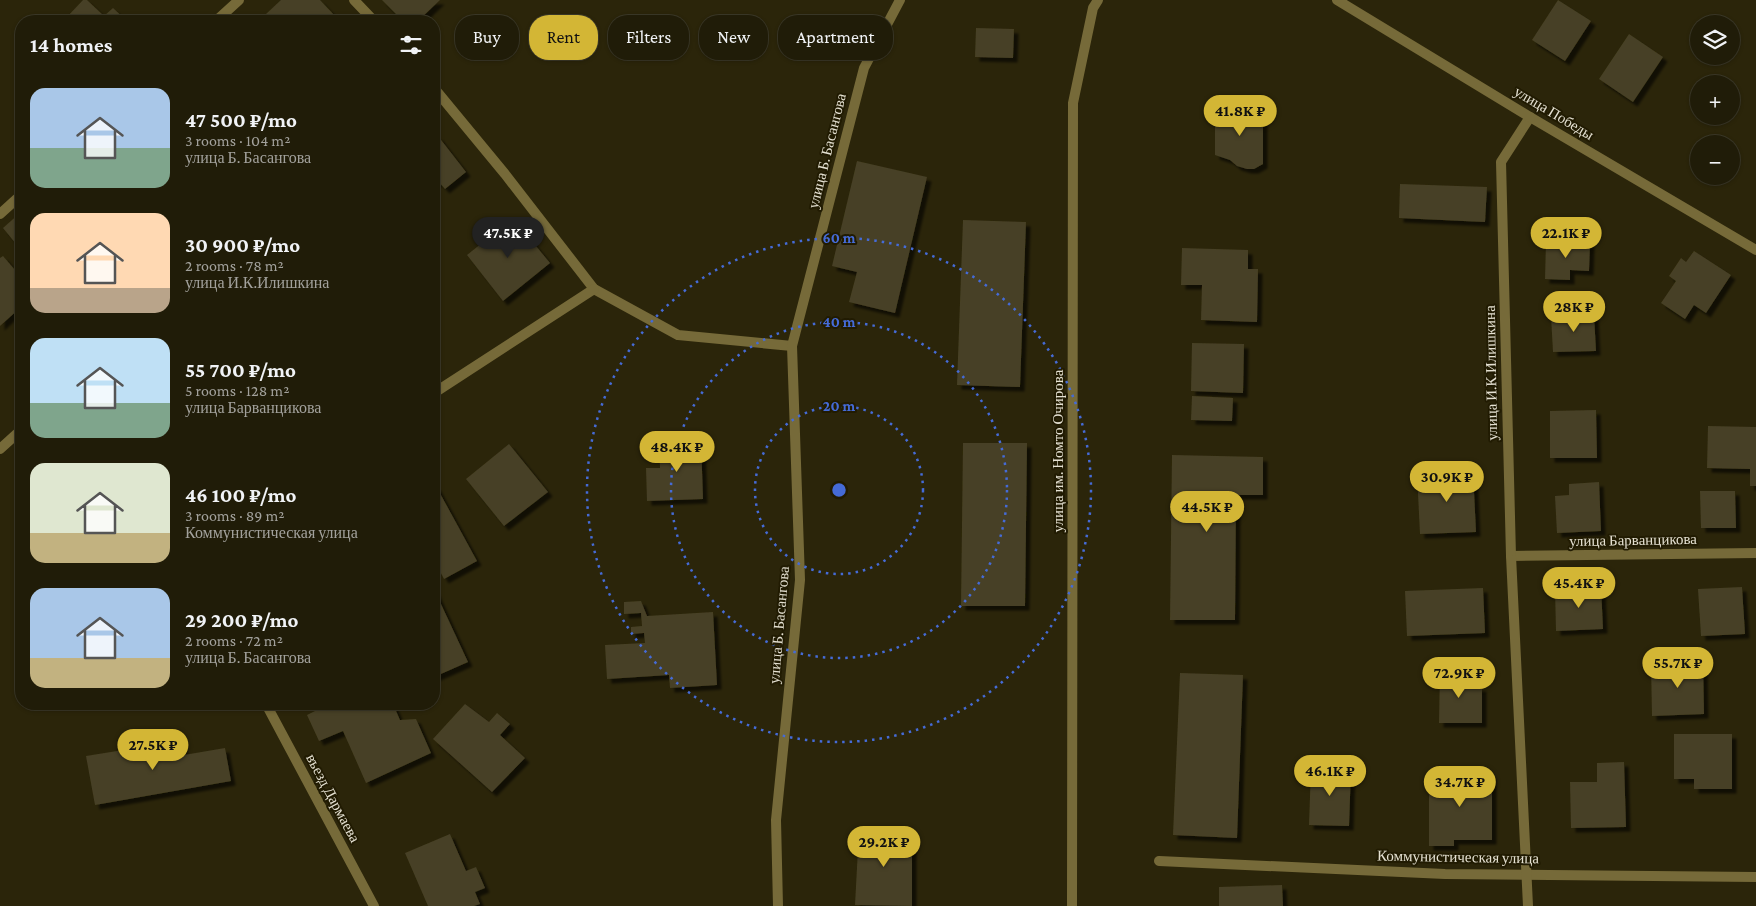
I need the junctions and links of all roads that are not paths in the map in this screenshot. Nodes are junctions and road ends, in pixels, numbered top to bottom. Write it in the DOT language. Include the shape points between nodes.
graph roads {
  1 [pos="240,0"];
  2 [pos="354,0"];
  3 [pos="900,0"];
  4 [pos="1098,0"];
  5 [pos="1337,0"];
  6 [pos="223,15"];
  7 [pos="368,15"];
  8 [pos="440,95"];
  9 [pos="1530,117"];
  10 [pos="15,200"];
  11 [pos="0,214"];
  12 [pos="1756,250"];
  13 [pos="594,290"];
  14 [pos="792,346"];
  15 [pos="440,389"];
  16 [pos="15,435"];
  17 [pos="0,449"];
  18 [pos="1756,553"];
  19 [pos="1511,556"];
  20 [pos="269,710"];
  21 [pos="1159,861"];
  22 [pos="1526,874"];
  23 [pos="1756,877"];
  24 [pos="374,906"];
  25 [pos="778,906"];
  26 [pos="1072,906"];
  27 [pos="1528,906"];
  1 -- 6 [label="street"];
  2 -- 7 [label="street"];
  3 -- 14 [label="street, улица Б. Басангова" via="864,68"];
  4 -- 26 [label="street, улица им. Номто Очирова" via="1093,8 1073,103"];
  5 -- 9 [label="street, улица Победы"];
  8 -- 13 [label="street"];
  9 -- 12 [label="street, улица Победы"];
  9 -- 19 [label="street, улица И.К.Илишкина" via="1502,162"];
  10 -- 11 [label="street"];
  13 -- 14 [label="street" via="678,335"];
  13 -- 15 [label="street"];
  14 -- 25 [label="street, улица Б. Басангова" via="800,580 776,820"];
  16 -- 17 [label="street"];
  18 -- 19 [label="street, улица Барванцикова"];
  19 -- 22 [label="street, улица И.К.Илишкина"];
  20 -- 24 [label="street, въезд Дармаева"];
  21 -- 22 [label="street, Коммунистическая улица" via="1445,874"];
  22 -- 23 [label="street, Коммунистическая улица"];
  22 -- 27 [label="street, улица И.К.Илишкина"];
}
